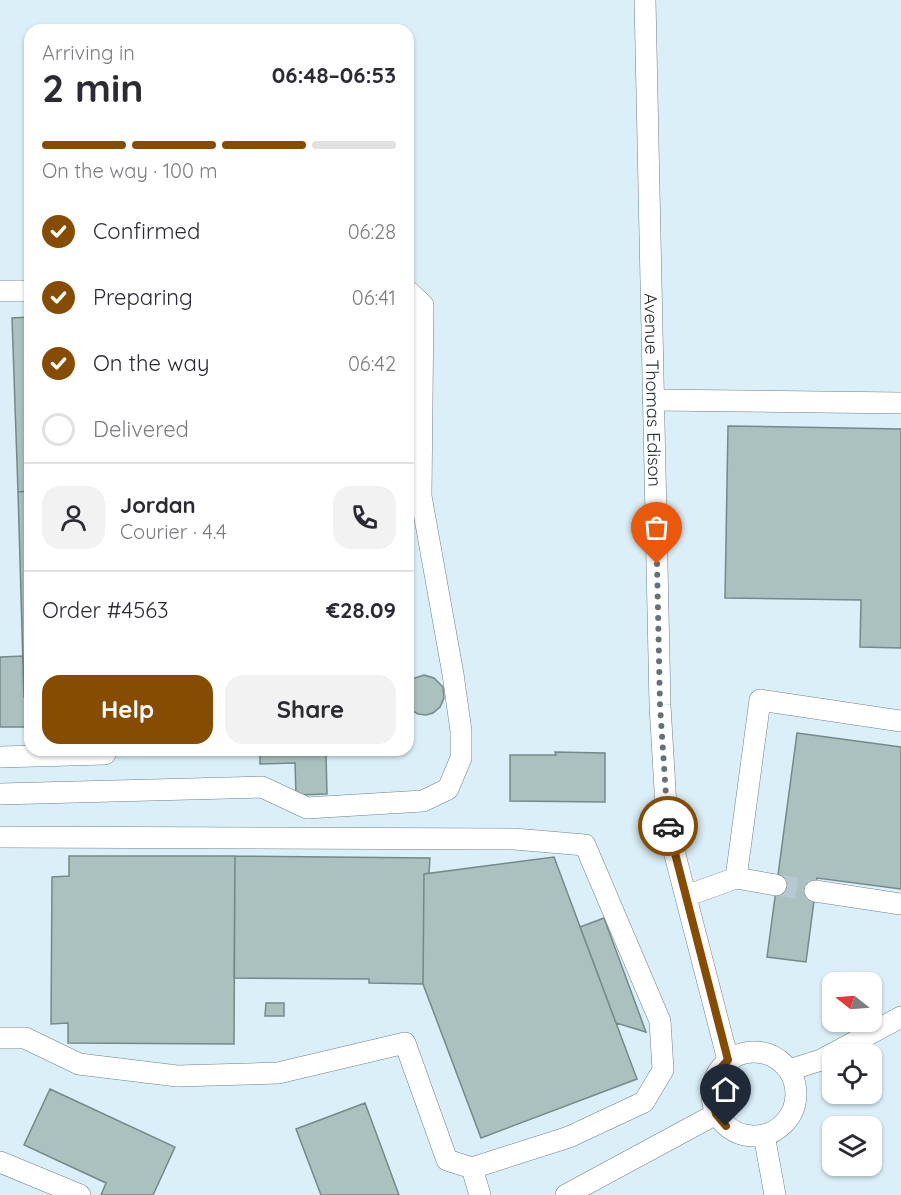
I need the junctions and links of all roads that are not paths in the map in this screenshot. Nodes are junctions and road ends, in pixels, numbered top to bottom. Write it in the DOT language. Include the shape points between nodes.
graph roads {
  1 [pos="645,0"];
  2 [pos="0,291"];
  3 [pos="24,291"];
  4 [pos="414,297"];
  5 [pos="654,400"];
  6 [pos="901,403"];
  7 [pos="901,721"];
  8 [pos="35,756"];
  9 [pos="0,757"];
  10 [pos="0,794"];
  11 [pos="0,837"];
  12 [pos="736,878"];
  13 [pos="776,885"];
  14 [pos="815,891"];
  15 [pos="686,896"];
  16 [pos="901,904"];
  17 [pos="901,1017"];
  18 [pos="0,1038"];
  19 [pos="728,1060"];
  20 [pos="789,1070"];
  21 [pos="716,1114"];
  22 [pos="764,1135"];
  23 [pos="0,1162"];
  24 [pos="472,1168"];
  25 [pos="80,1195"];
  26 [pos="480,1195"];
  27 [pos="566,1195"];
  28 [pos="775,1195"];
  1 -- 5 [label="street, Avenue Thomas Edison"];
  2 -- 3 [label="street"];
  4 -- 10 [label="street" via="423,305 421,496 461,731 461,758 448,789 423,801 307,808 262,787"];
  5 -- 6 [label="street"];
  5 -- 15 [label="street, Avenue Thomas Edison" via="660,705 668,824"];
  7 -- 12 [label="street" via="760,700"];
  8 -- 9 [label="street"];
  11 -- 24 [label="street" via="514,839 585,845 660,1021 663,1070 644,1101 569,1137"];
  12 -- 13 [label="street"];
  12 -- 15 [label="street"];
  14 -- 16 [label="street"];
  15 -- 19 [label="street, Avenue Thomas Edison"];
  17 -- 20 [label="street" via="821,1060"];
  18 -- 24 [label="street" via="25,1038 79,1064 177,1076 278,1073 405,1043 447,1160"];
  19 -- 20 [label="street" via="741,1053 765,1053 779,1059"];
  19 -- 21 [label="street" via="712,1085"];
  20 -- 22 [label="street" via="795,1082 793,1110 785,1123"];
  21 -- 22 [label="street" via="738,1134"];
  21 -- 27 [label="street"];
  22 -- 28 [label="street"];
  23 -- 25 [label="street"];
  24 -- 26 [label="street"];
}
